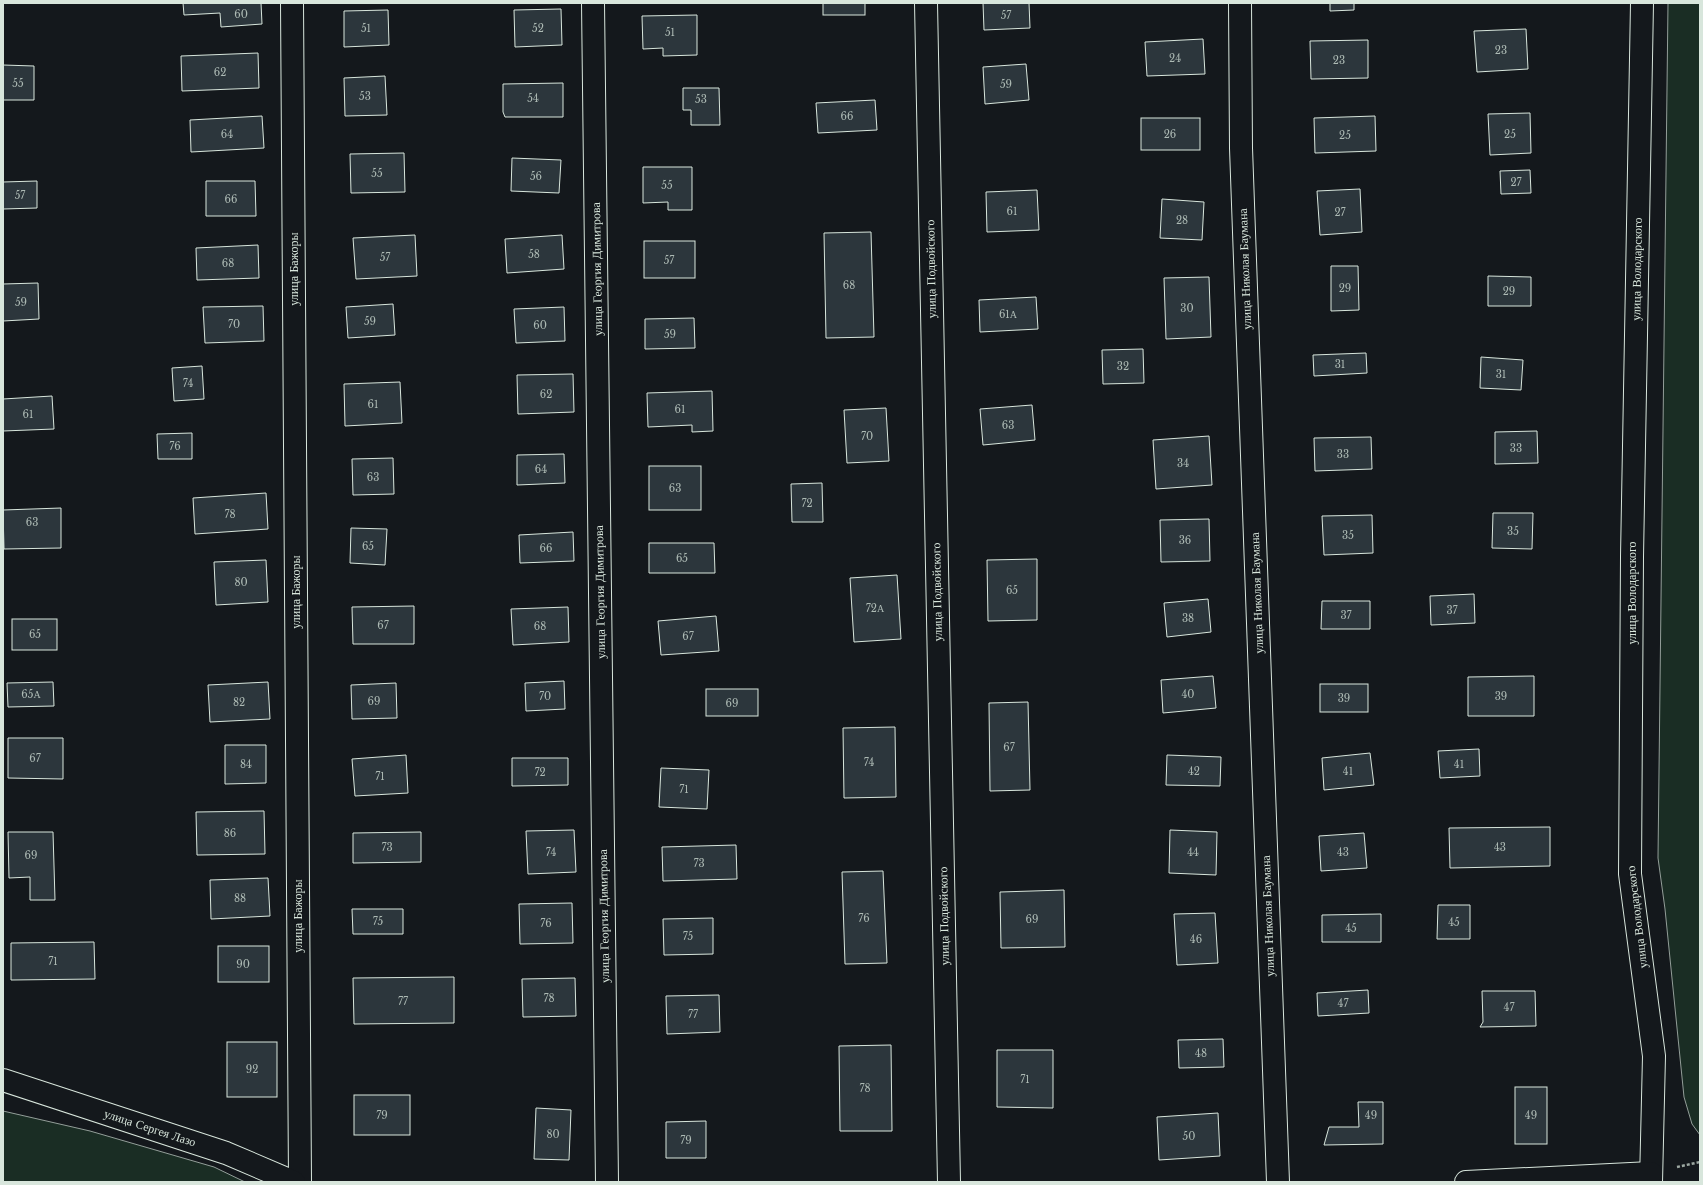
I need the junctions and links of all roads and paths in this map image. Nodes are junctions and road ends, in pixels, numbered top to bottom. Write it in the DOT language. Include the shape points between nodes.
graph roads {
  1 [pos="292,3"];
  2 [pos="593,3"];
  3 [pos="926,3"];
  4 [pos="1240,3"];
  5 [pos="1642,3"];
  6 [pos="3,1080"];
  7 [pos="1651,1178"];
  8 [pos="294,1182"];
  9 [pos="300,1182"];
  10 [pos="607,1182"];
  11 [pos="949,1182"];
  12 [pos="1278,1182"];
  13 [pos="1466,1182"];
  1 -- 9 [label="street, улица Бажоры"];
  2 -- 10 [label="street, улица Георгия Димитрова"];
  3 -- 11 [label="street, улица Подвойского"];
  4 -- 12 [label="street, улица Николая Баумана" via="1241,148"];
  5 -- 7 [label="street, улица Володарского" via="1632,557 1630,874 1654,1056"];
  6 -- 8 [label="street, улица Сергея Лазо" via="226,1154"];
  7 -- 13 [label="street"];
}
